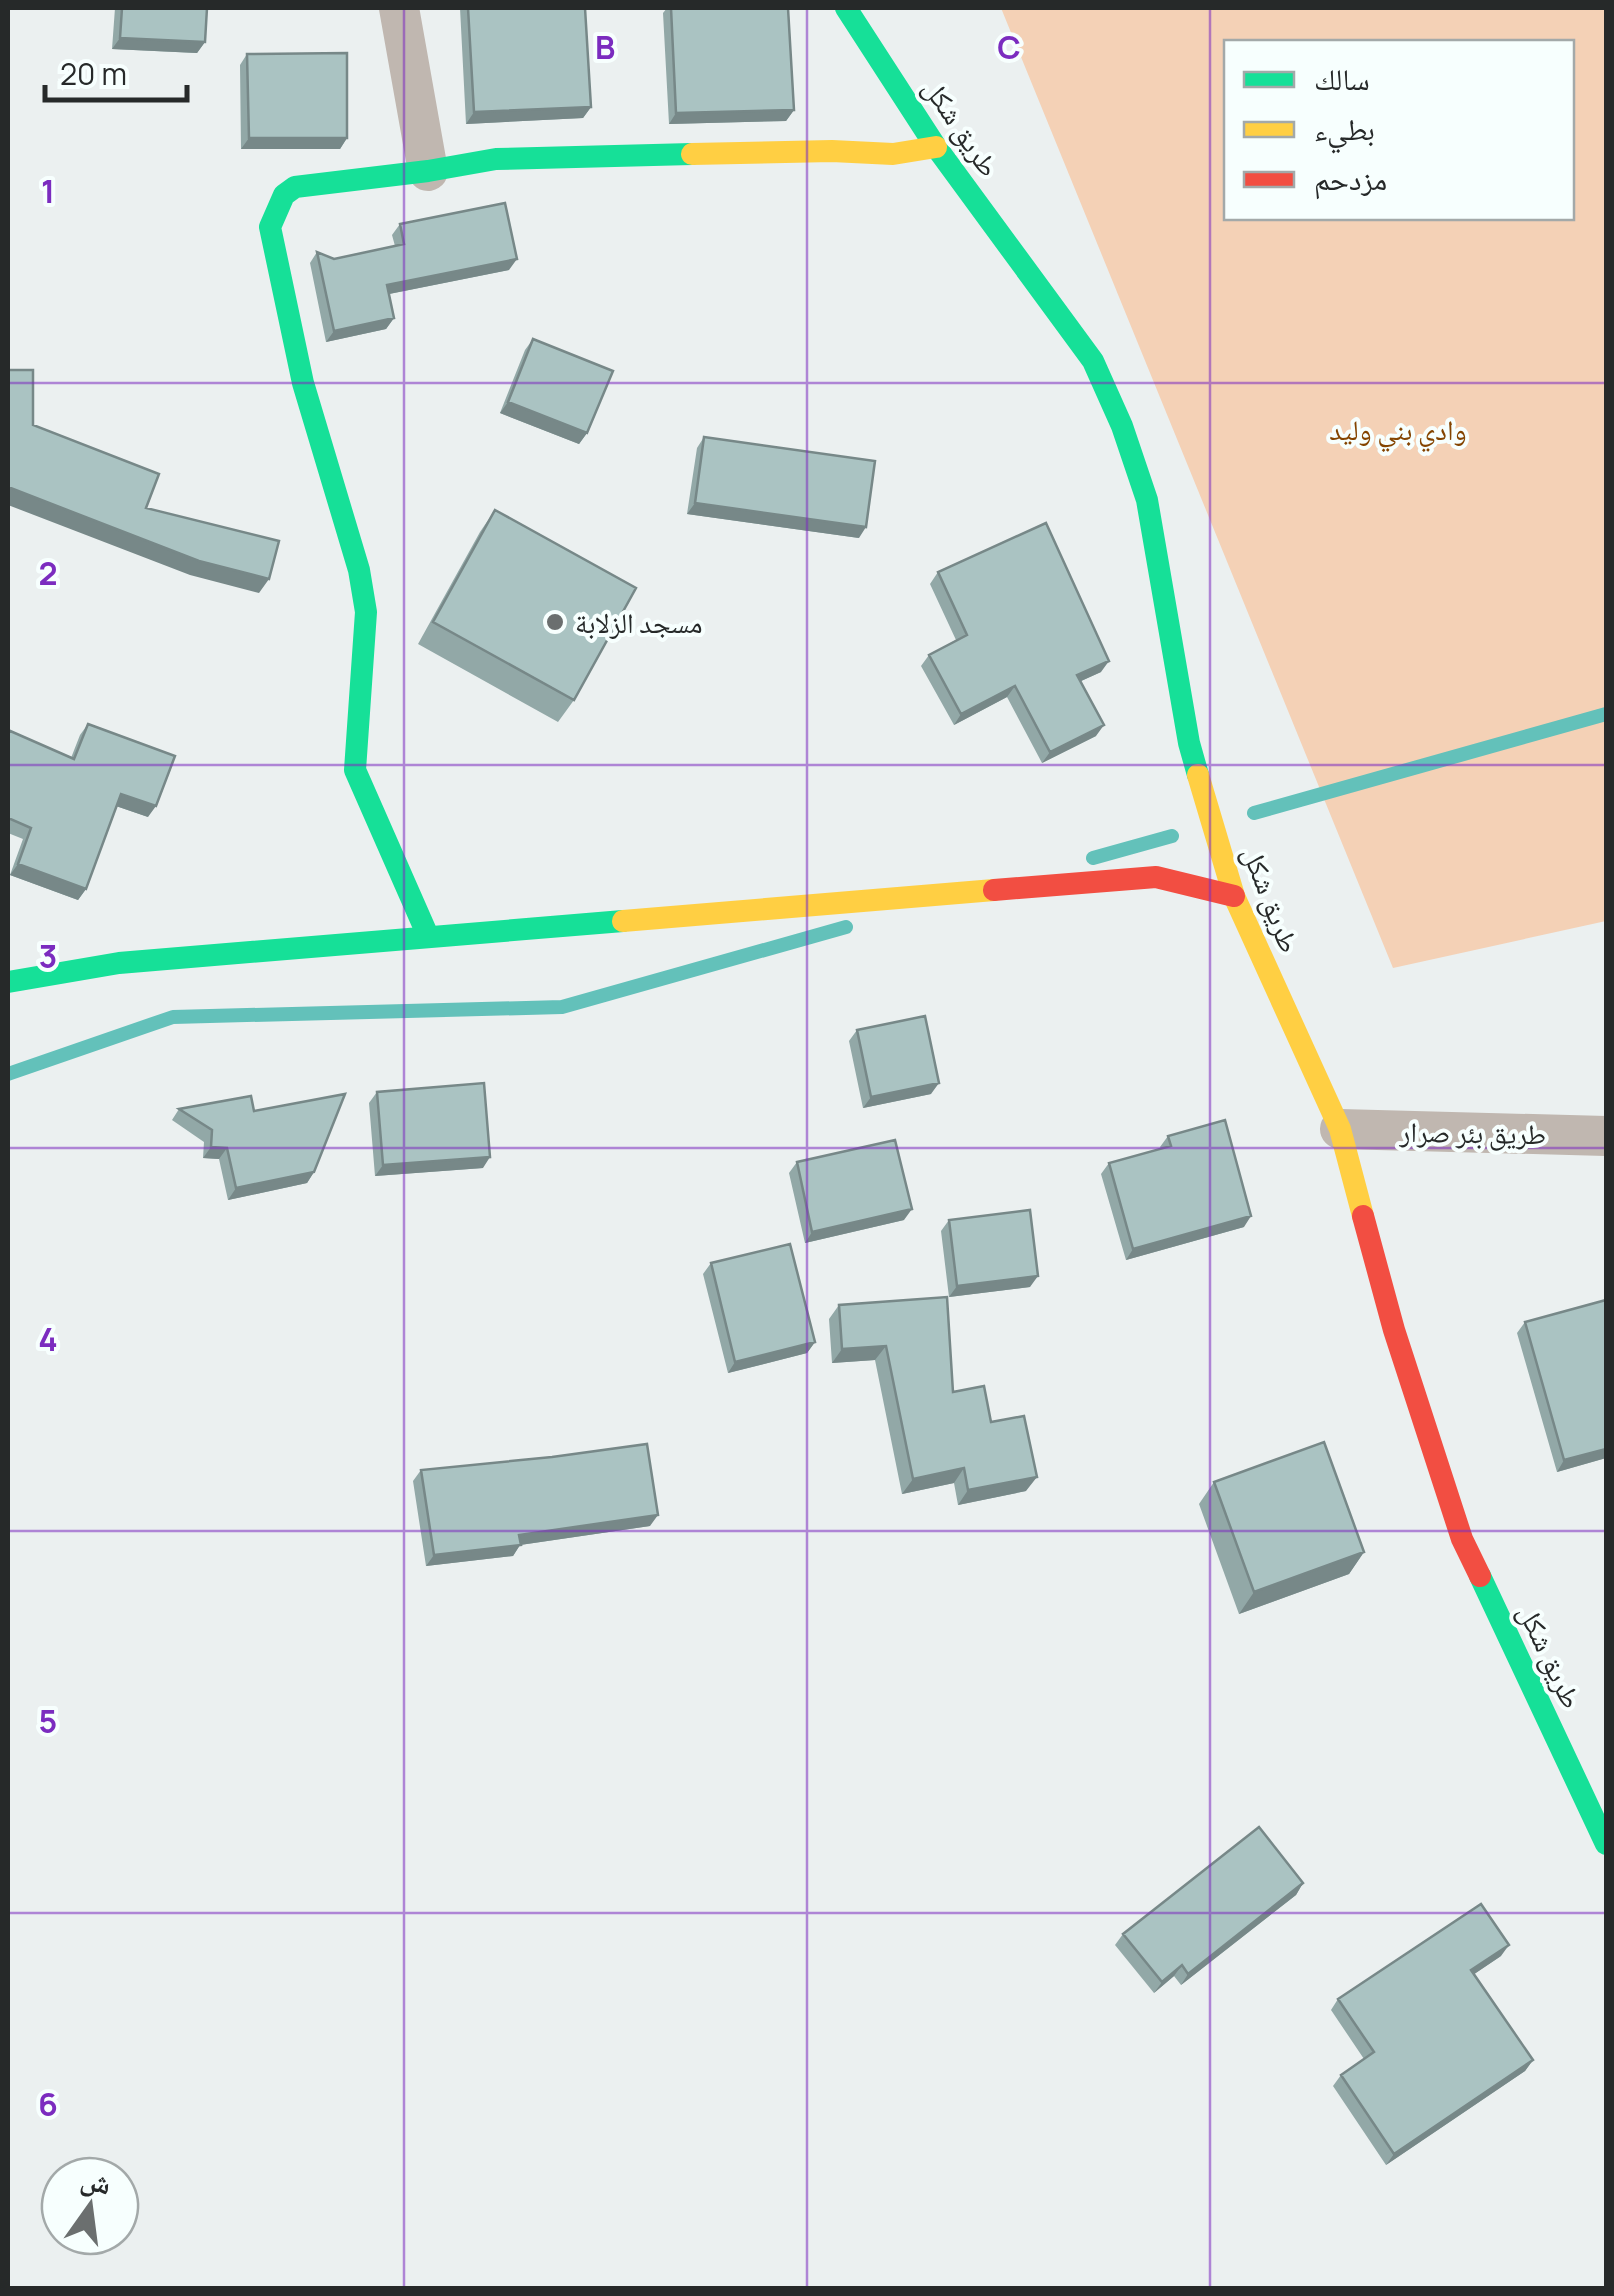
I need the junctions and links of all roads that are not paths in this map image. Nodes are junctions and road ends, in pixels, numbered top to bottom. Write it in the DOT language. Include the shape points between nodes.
graph roads {
  1 [pos="400,8"];
  2 [pos="846,8"];
  3 [pos="936,146"];
  4 [pos="428,171"];
  5 [pos="1234,896"];
  6 [pos="428,936"];
  7 [pos="8,982"];
  8 [pos="1340,1129"];
  9 [pos="1606,1136"];
  10 [pos="1606,1844"];
  1 -- 4 [label="street"];
  2 -- 3 [label="street, طريق شكل"];
  3 -- 4 [label="street" via="893,154 496,159"];
  3 -- 5 [label="street, طريق شكل" via="1093,361 1122,426 1147,500 1188,743"];
  4 -- 6 [label="street" via="296,186 284,195 270,226 302,383 366,612 355,770"];
  5 -- 6 [label="street" via="1156,877"];
  5 -- 8 [label="street, طريق شكل"];
  6 -- 7 [label="street" via="119,963"];
  8 -- 9 [label="street, طريق بئر صرار"];
  8 -- 10 [label="street, طريق شكل" via="1394,1330 1462,1539"];
}
